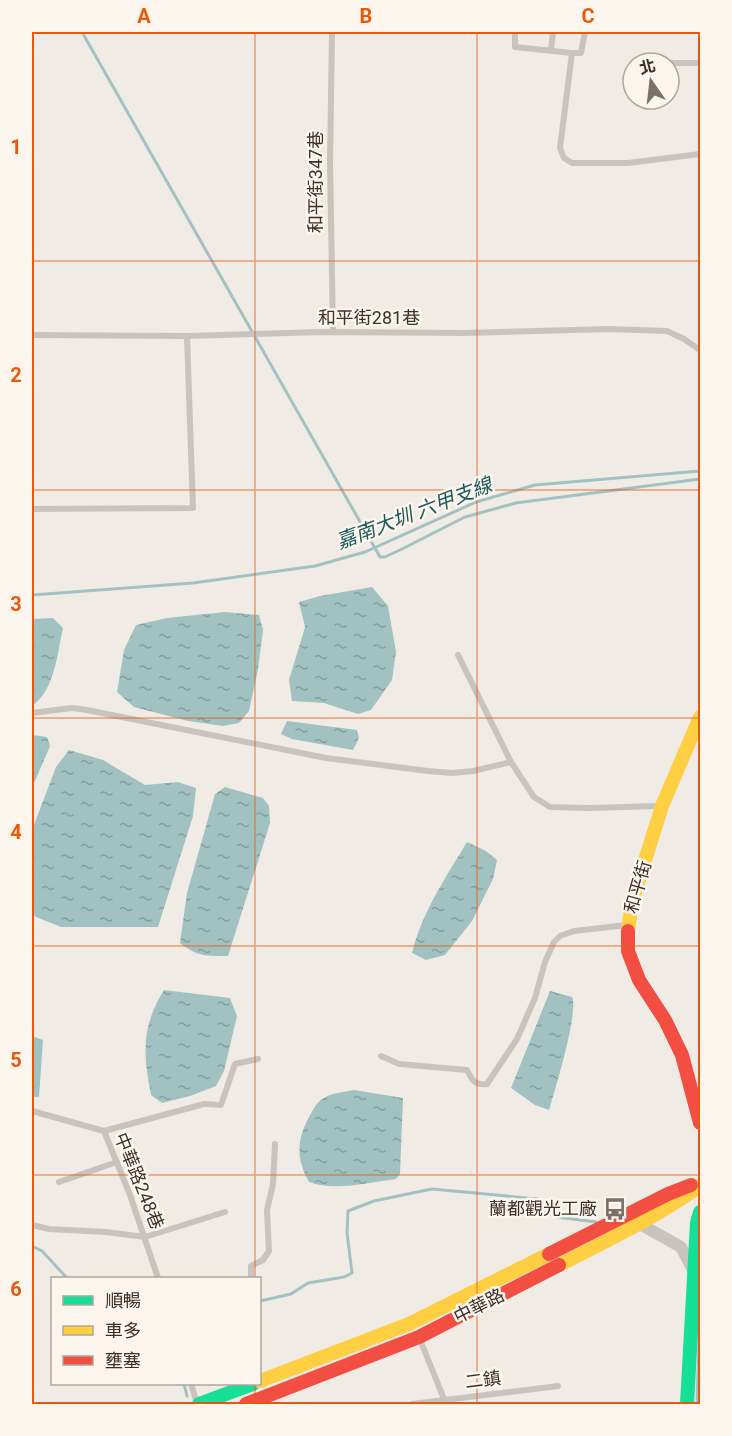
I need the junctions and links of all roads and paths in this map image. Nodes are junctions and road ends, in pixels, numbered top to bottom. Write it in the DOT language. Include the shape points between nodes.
graph roads {
  1 [pos="332,32"];
  2 [pos="515,32"];
  3 [pos="553,32"];
  4 [pos="585,32"];
  5 [pos="552,50"];
  6 [pos="572,53"];
  7 [pos="681,63"];
  8 [pos="700,63"];
  9 [pos="700,154"];
  10 [pos="333,332"];
  11 [pos="32,335"];
  12 [pos="187,336"];
  13 [pos="700,350"];
  14 [pos="32,509"];
  15 [pos="458,655"];
  16 [pos="32,713"];
  17 [pos="700,717"];
  18 [pos="511,762"];
  19 [pos="663,806"];
  20 [pos="628,924"];
  21 [pos="381,1056"];
  22 [pos="258,1059"];
  23 [pos="32,1111"];
  24 [pos="700,1123"];
  25 [pos="104,1131"];
  26 [pos="275,1144"];
  27 [pos="117,1162"];
  28 [pos="59,1182"];
  29 [pos="700,1184"];
  30 [pos="225,1212"];
  31 [pos="700,1212"];
  32 [pos="640,1224"];
  33 [pos="32,1225"];
  34 [pos="145,1237"];
  35 [pos="693,1270"];
  36 [pos="158,1277"];
  37 [pos="251,1277"];
  38 [pos="419,1337"];
  39 [pos="261,1381"];
  40 [pos="192,1385"];
  41 [pos="248,1385"];
  42 [pos="558,1386"];
  43 [pos="444,1399"];
  44 [pos="198,1404"];
  45 [pos="246,1404"];
  46 [pos="412,1404"];
  47 [pos="687,1404"];
  1 -- 10 [label="lane, 和平街347巷"];
  2 -- 5 [label="lane" via="515,46"];
  3 -- 5 [label="lane"];
  4 -- 6 [label="lane" via="581,53"];
  5 -- 6 [label="lane"];
  6 -- 9 [label="lane" via="560,148 564,158 572,163 628,163"];
  7 -- 8 [label="lane"];
  10 -- 12 [label="lane, 和平街281巷"];
  10 -- 13 [label="lane, 和平街281巷" via="667,331"];
  11 -- 12 [label="lane, 和平街281巷"];
  12 -- 14 [label="lane" via="193,508"];
  15 -- 18 [label="lane"];
  16 -- 18 [label="lane" via="87,710 326,759 428,771 473,771"];
  17 -- 19 [label="street, 和平街"];
  18 -- 19 [label="lane" via="534,797 550,807"];
  19 -- 20 [label="street, 和平街"];
  20 -- 21 [label="lane" via="574,931 554,942 517,1039 487,1084 473,1082 467,1070 399,1065"];
  20 -- 24 [label="street, 和平街" via="628,951 639,980 682,1055"];
  22 -- 25 [label="lane" via="235,1064 221,1106 204,1104"];
  23 -- 25 [label="lane, 中華路248巷"];
  25 -- 27 [label="lane, 中華路248巷"];
  26 -- 37 [label="lane" via="267,1210 269,1251 263,1260 251,1266"];
  27 -- 28 [label="lane"];
  27 -- 34 [label="lane, 中華路248巷"];
  29 -- 32 [label="street, 中華路"];
  29 -- 39 [label="street, 中華路" via="668,1194 409,1324"];
  30 -- 34 [label="lane"];
  31 -- 35 [label="street"];
  32 -- 35 [label="street" via="681,1246"];
  32 -- 38 [label="street, 中華路"];
  33 -- 34 [label="lane"];
  34 -- 36 [label="lane, 中華路248巷"];
  35 -- 47 [label="street"];
  38 -- 43 [label="lane"];
  38 -- 45 [label="street, 中華路"];
  40 -- 44 [label="lane"];
  41 -- 44 [label="street"];
  42 -- 43 [label="lane, 二鎮"];
  43 -- 46 [label="lane, 二鎮"];
}
